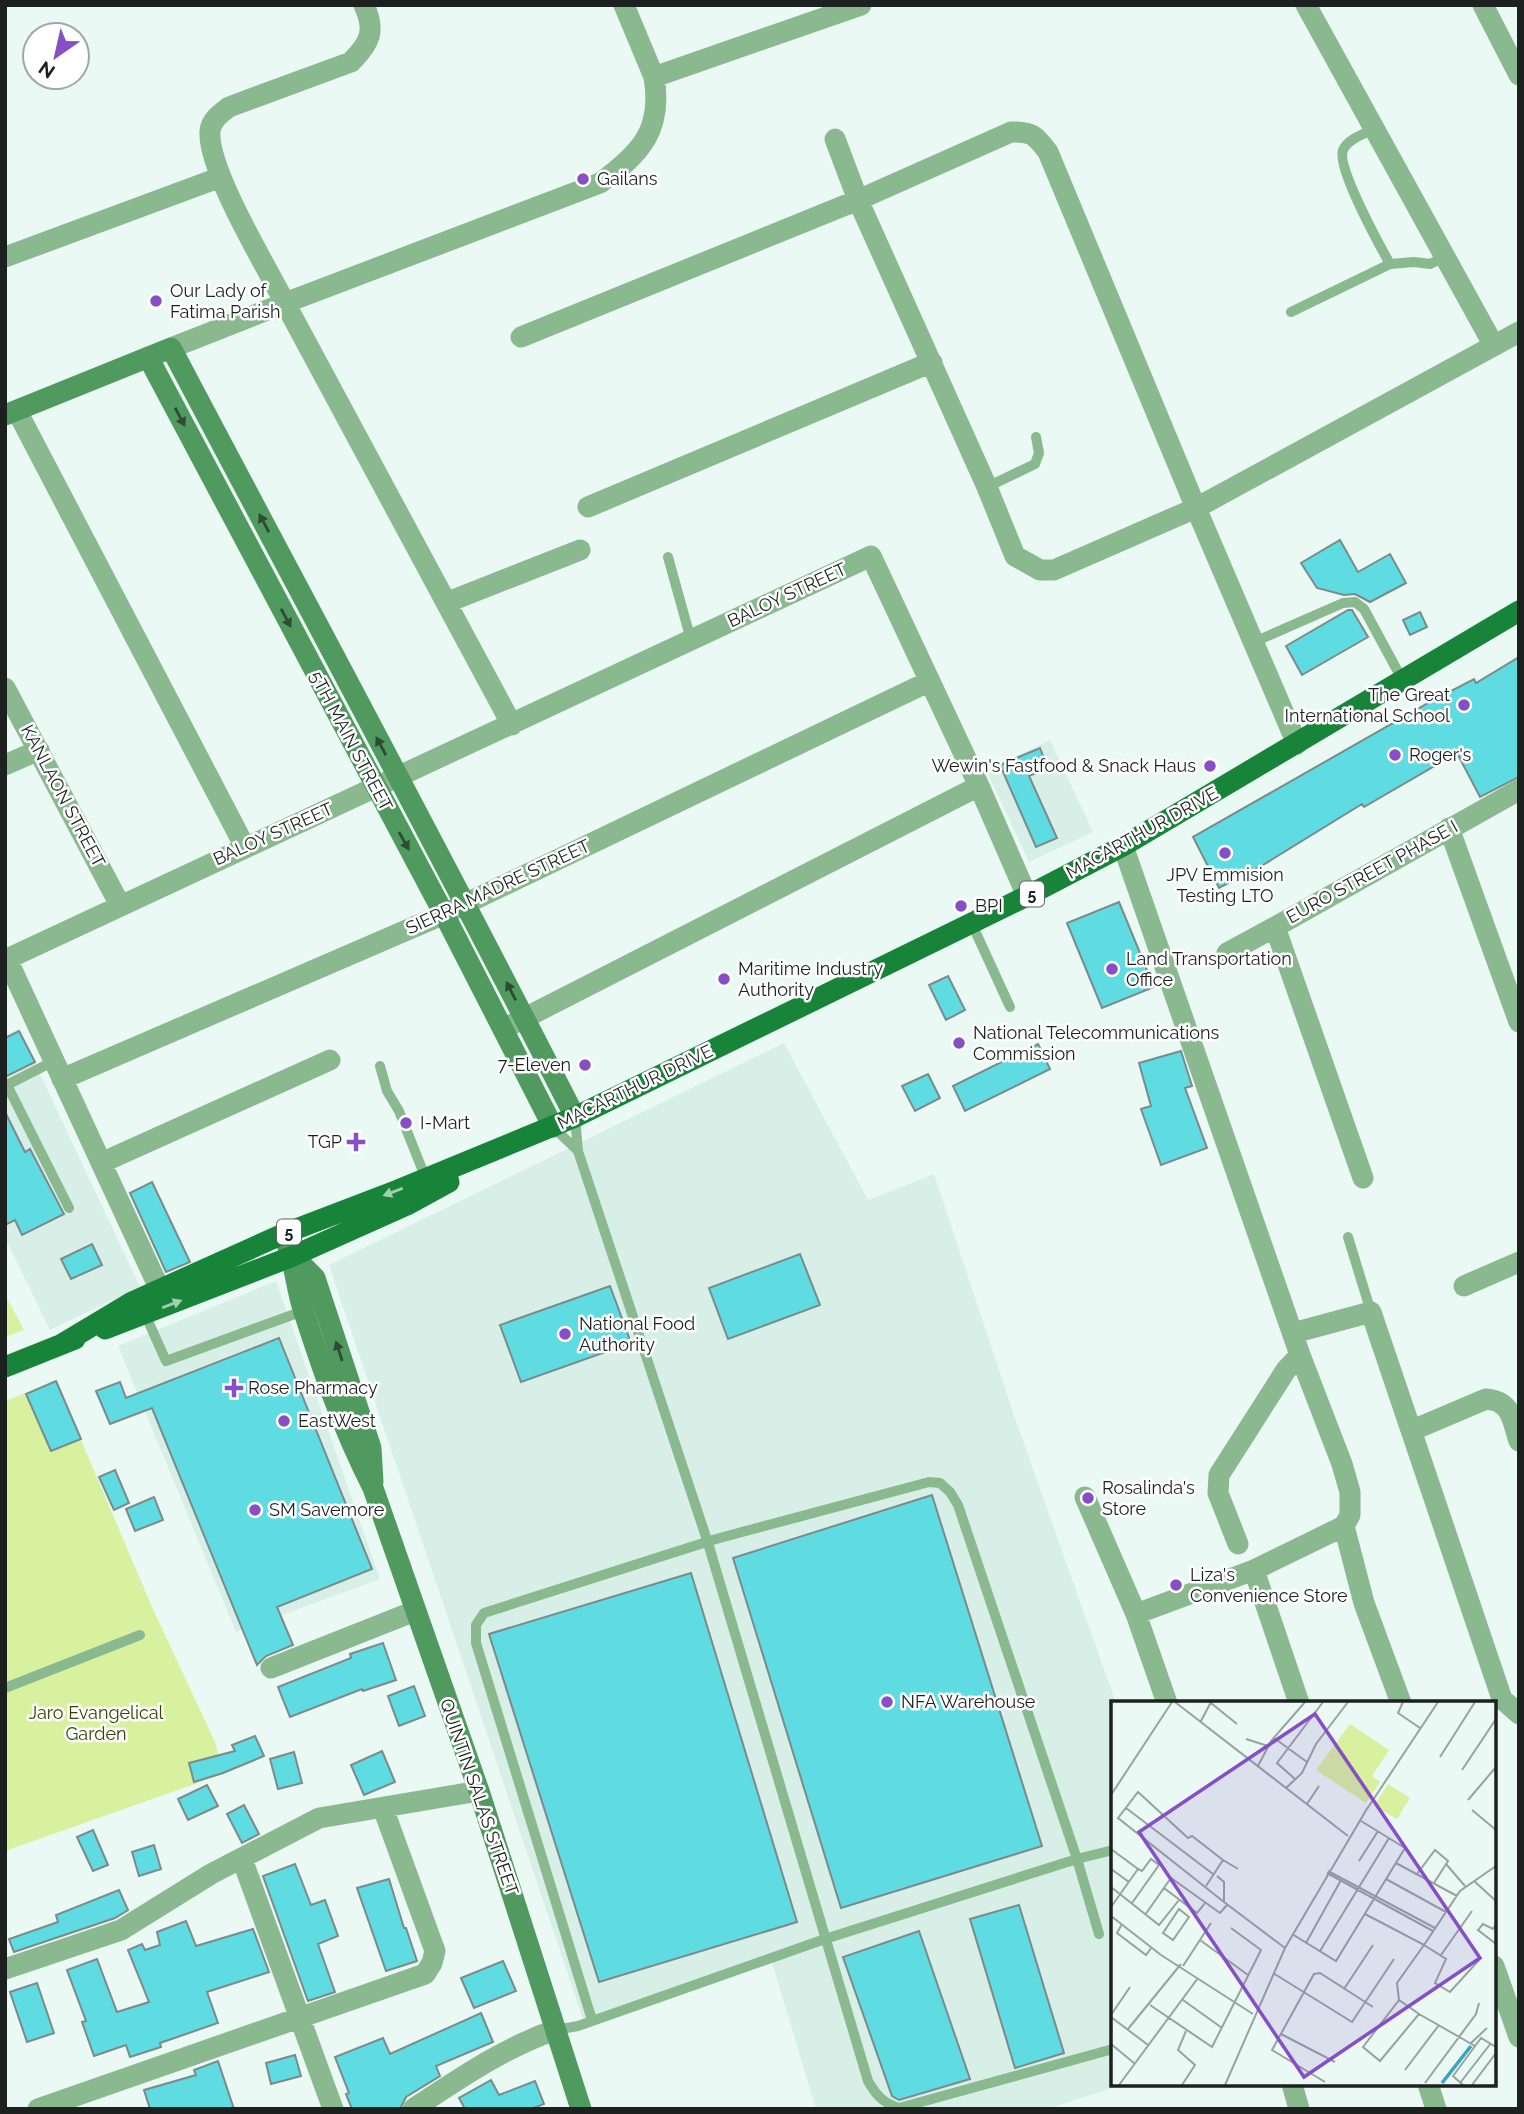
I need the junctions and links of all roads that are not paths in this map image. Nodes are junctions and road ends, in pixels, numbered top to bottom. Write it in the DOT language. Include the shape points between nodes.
graph roads {
  1 [pos="364,5"];
  2 [pos="624,5"];
  3 [pos="860,5"];
  4 [pos="1306,5"];
  5 [pos="1483,5"];
  6 [pos="1519,75"];
  7 [pos="654,77"];
  8 [pos="1374,129"];
  9 [pos="835,139"];
  10 [pos="221,177"];
  11 [pos="858,200"];
  12 [pos="5,257"];
  13 [pos="1444,257"];
  14 [pos="1390,264"];
  15 [pos="285,303"];
  16 [pos="1291,312"];
  17 [pos="1519,332"];
  18 [pos="521,337"];
  19 [pos="1493,344"];
  20 [pos="172,348"];
  21 [pos="148,357"];
  22 [pos="932,362"];
  23 [pos="11,413"];
  24 [pos="1036,437"];
  25 [pos="987,487"];
  26 [pos="588,506"];
  27 [pos="1196,508"];
  28 [pos="580,550"];
  29 [pos="668,557"];
  30 [pos="448,602"];
  31 [pos="1519,611"];
  32 [pos="691,640"];
  33 [pos="1254,642"];
  34 [pos="1403,681"];
  35 [pos="928,682"];
  36 [pos="5,688"];
  37 [pos="512,724"];
  38 [pos="1297,744"];
  39 [pos="39,750"];
  40 [pos="5,765"];
  41 [pos="398,778"];
  42 [pos="979,786"];
  43 [pos="376,788"];
  44 [pos="1519,790"];
  45 [pos="1449,828"];
  46 [pos="1123,846"];
  47 [pos="245,847"];
  48 [pos="1027,897"];
  49 [pos="467,903"];
  50 [pos="120,905"];
  51 [pos="444,914"];
  52 [pos="971,922"];
  53 [pos="1275,927"];
  54 [pos="1227,953"];
  55 [pos="1010,1007"];
  56 [pos="524,1018"];
  57 [pos="1519,1022"];
  58 [pos="503,1029"];
  59 [pos="330,1060"];
  60 [pos="380,1066"];
  61 [pos="58,1070"];
  62 [pos="6,1085"];
  63 [pos="575,1117"];
  64 [pos="553,1127"];
  65 [pos="525,1139"];
  66 [pos="578,1151"];
  67 [pos="101,1163"];
  68 [pos="1363,1178"];
  69 [pos="426,1179"];
  70 [pos="69,1208"];
  71 [pos="284,1234"];
  72 [pos="1348,1237"];
  73 [pos="293,1256"];
  74 [pos="1519,1262"];
  75 [pos="1464,1286"];
  76 [pos="160,1290"];
  77 [pos="303,1311"];
  78 [pos="1371,1312"];
  79 [pos="145,1314"];
  80 [pos="1293,1333"];
  81 [pos="62,1344"];
  82 [pos="1300,1356"];
  83 [pos="5,1367"];
  84 [pos="1413,1430"];
  85 [pos="1519,1441"];
  86 [pos="373,1488"];
  87 [pos="1085,1497"];
  88 [pos="1344,1526"];
  89 [pos="708,1543"];
  90 [pos="1238,1544"];
  91 [pos="1254,1570"];
  92 [pos="415,1611"];
  93 [pos="1136,1614"];
  94 [pos="140,1635"];
  95 [pos="271,1668"];
  96 [pos="5,1688"];
  97 [pos="1166,1701"];
  98 [pos="1299,1701"];
  99 [pos="1400,1701"];
  100 [pos="1519,1714"];
  101 [pos="479,1791"];
  102 [pos="383,1808"];
  103 [pos="1111,1850"];
  104 [pos="242,1859"];
  105 [pos="1077,1859"];
  106 [pos="1100,1934"];
  107 [pos="825,1939"];
  108 [pos="5,1969"];
  109 [pos="1496,1972"];
  110 [pos="300,2018"];
  111 [pos="592,2020"];
  112 [pos="555,2030"];
  113 [pos="1519,2037"];
  114 [pos="1111,2050"];
  115 [pos="1293,2086"];
  116 [pos="1429,2086"];
  117 [pos="38,2109"];
  118 [pos="333,2109"];
  119 [pos="413,2109"];
  120 [pos="581,2109"];
  121 [pos="1299,2109"];
  122 [pos="1436,2109"];
  1 -- 10 [label="street" via="372,24 370,35 351,62 229,107 216,117 210,129 211,147"];
  2 -- 7 [label="street"];
  3 -- 7 [label="street"];
  4 -- 8 [label="street"];
  5 -- 6 [label="street"];
  7 -- 15 [label="street" via="657,97 651,130 624,165 600,183"];
  8 -- 13 [label="street"];
  8 -- 14 [label="lane" via="1348,143 1341,161"];
  9 -- 11 [label="street"];
  10 -- 12 [label="street"];
  10 -- 15 [label="street"];
  11 -- 18 [label="street"];
  11 -- 22 [label="street"];
  11 -- 27 [label="street" via="1011,132 1025,131 1037,137 1048,152"];
  13 -- 14 [label="lane" via="1430,264"];
  13 -- 19 [label="street"];
  14 -- 16 [label="lane"];
  15 -- 20 [label="street"];
  15 -- 30 [label="street"];
  17 -- 19 [label="street"];
  19 -- 27 [label="street"];
  20 -- 21 [label="street"];
  41 -- 20 [label="street, 5TH MAIN STREET, one-way"];
  21 -- 23 [label="street"];
  21 -- 43 [label="street, 5TH MAIN STREET, one-way"];
  22 -- 25 [label="street"];
  22 -- 26 [label="street"];
  23 -- 47 [label="street"];
  24 -- 25 [label="lane" via="1039,453 1035,464"];
  25 -- 27 [label="street" via="1015,556 1040,570 1054,570"];
  27 -- 33 [label="street"];
  28 -- 30 [label="street"];
  29 -- 32 [label="lane"];
  30 -- 37 [label="street"];
  31 -- 34 [label="main road, MACARTHUR DRIVE / 5"];
  32 -- 35 [label="street, BALOY STREET" via="871,556"];
  32 -- 37 [label="street, BALOY STREET"];
  33 -- 34 [label="lane" via="1355,602 1364,609"];
  33 -- 38 [label="street"];
  34 -- 38 [label="main road, MACARTHUR DRIVE / 5"];
  35 -- 42 [label="street"];
  35 -- 49 [label="street, SIERRA MADRE STREET"];
  36 -- 39 [label="street, KANLAON STREET"];
  37 -- 41 [label="street, BALOY STREET"];
  38 -- 46 [label="main road, MACARTHUR DRIVE / 5"];
  39 -- 40 [label="street"];
  39 -- 50 [label="street, KANLAON STREET"];
  41 -- 43 [label="street, BALOY STREET"];
  41 -- 49 [label="street, 5TH MAIN STREET"];
  42 -- 48 [label="street"];
  42 -- 56 [label="street"];
  43 -- 47 [label="street, BALOY STREET"];
  43 -- 51 [label="street, 5TH MAIN STREET, one-way"];
  44 -- 45 [label="street, EURO STREET PHASE I"];
  45 -- 53 [label="street, EURO STREET PHASE I"];
  45 -- 57 [label="street"];
  46 -- 48 [label="main road, MACARTHUR DRIVE / 5"];
  46 -- 80 [label="street"];
  47 -- 50 [label="street, BALOY STREET"];
  48 -- 52 [label="main road, MACARTHUR DRIVE / 5"];
  49 -- 51 [label="street, SIERRA MADRE STREET"];
  56 -- 49 [label="street, 5TH MAIN STREET, one-way"];
  50 -- 61 [label="street, BALOY STREET" via="7,959"];
  51 -- 58 [label="street, 5TH MAIN STREET"];
  51 -- 61 [label="street, SIERRA MADRE STREET"];
  52 -- 55 [label="lane"];
  52 -- 63 [label="main road, MACARTHUR DRIVE / 5"];
  53 -- 54 [label="street"];
  53 -- 68 [label="street, EURO STREET PHASE I"];
  56 -- 58 [label="street"];
  56 -- 63 [label="street, 5TH MAIN STREET"];
  58 -- 64 [label="street, 5TH MAIN STREET"];
  59 -- 67 [label="street"];
  60 -- 69 [label="lane"];
  61 -- 62 [label="lane"];
  61 -- 67 [label="street, BALOY STREET"];
  62 -- 70 [label="lane"];
  63 -- 64 [label="main road, MACARTHUR DRIVE / 5"];
  63 -- 66 [label="lane"];
  64 -- 65 [label="main road, MACARTHUR DRIVE / 5"];
  64 -- 66 [label="lane"];
  65 -- 69 [label="main road, MACARTHUR DRIVE / 5"];
  65 -- 73 [label="main road, MACARTHUR DRIVE / 5" via="407,1205"];
  66 -- 89 [label="lane"];
  67 -- 76 [label="street, BALOY STREET"];
  69 -- 71 [label="main road, MACARTHUR DRIVE / 5, one-way"];
  71 -- 73 [label="street, QUINTIN SALAS STREET"];
  71 -- 76 [label="main road, MACARTHUR DRIVE / 5"];
  72 -- 78 [label="lane"];
  73 -- 77 [label="street, QUINTIN SALAS STREET"];
  79 -- 73 [label="main road, MACARTHUR DRIVE / 5, one-way"];
  86 -- 73 [label="street, QUINTIN SALAS STREET, one-way" via="371,1448 314,1278"];
  74 -- 75 [label="street"];
  76 -- 81 [label="main road, MACARTHUR DRIVE / 5"];
  77 -- 79 [label="lane" via="166,1361"];
  77 -- 86 [label="street, QUINTIN SALAS STREET" via="353,1449"];
  78 -- 80 [label="street"];
  78 -- 84 [label="street"];
  79 -- 81 [label="main road, MACARTHUR DRIVE / 5"];
  80 -- 82 [label="street"];
  81 -- 83 [label="main road, MACARTHUR DRIVE / 5"];
  82 -- 88 [label="street" via="1350,1492 1350,1515"];
  82 -- 90 [label="street" via="1286,1370 1219,1475 1217,1493"];
  84 -- 85 [label="street" via="1486,1399 1497,1400 1510,1413"];
  84 -- 100 [label="street" via="1502,1699"];
  86 -- 92 [label="street, QUINTIN SALAS STREET"];
  87 -- 93 [label="street"];
  88 -- 91 [label="street"];
  88 -- 99 [label="street" via="1364,1603"];
  89 -- 105 [label="lane" via="929,1482 940,1483 958,1505"];
  89 -- 107 [label="lane"];
  89 -- 111 [label="lane" via="484,1613 476,1625 476,1643"];
  91 -- 93 [label="street"];
  91 -- 98 [label="street"];
  92 -- 95 [label="street"];
  92 -- 101 [label="street, QUINTIN SALAS STREET"];
  93 -- 97 [label="street"];
  94 -- 96 [label="lane"];
  101 -- 102 [label="street"];
  101 -- 112 [label="street, QUINTIN SALAS STREET"];
  102 -- 104 [label="street" via="319,1818"];
  102 -- 110 [label="street" via="435,1951 432,1963 425,1974"];
  103 -- 105 [label="lane"];
  104 -- 108 [label="street" via="121,1930"];
  104 -- 110 [label="street"];
  105 -- 106 [label="lane"];
  105 -- 107 [label="lane"];
  107 -- 111 [label="lane"];
  107 -- 114 [label="lane" via="868,2081 888,2104 899,2108"];
  109 -- 113 [label="street"];
  110 -- 117 [label="street"];
  110 -- 118 [label="street"];
  111 -- 112 [label="lane"];
  112 -- 119 [label="street" via="524,2041"];
  112 -- 120 [label="street, QUINTIN SALAS STREET"];
  115 -- 121 [label="street"];
  116 -- 122 [label="street"];
}
